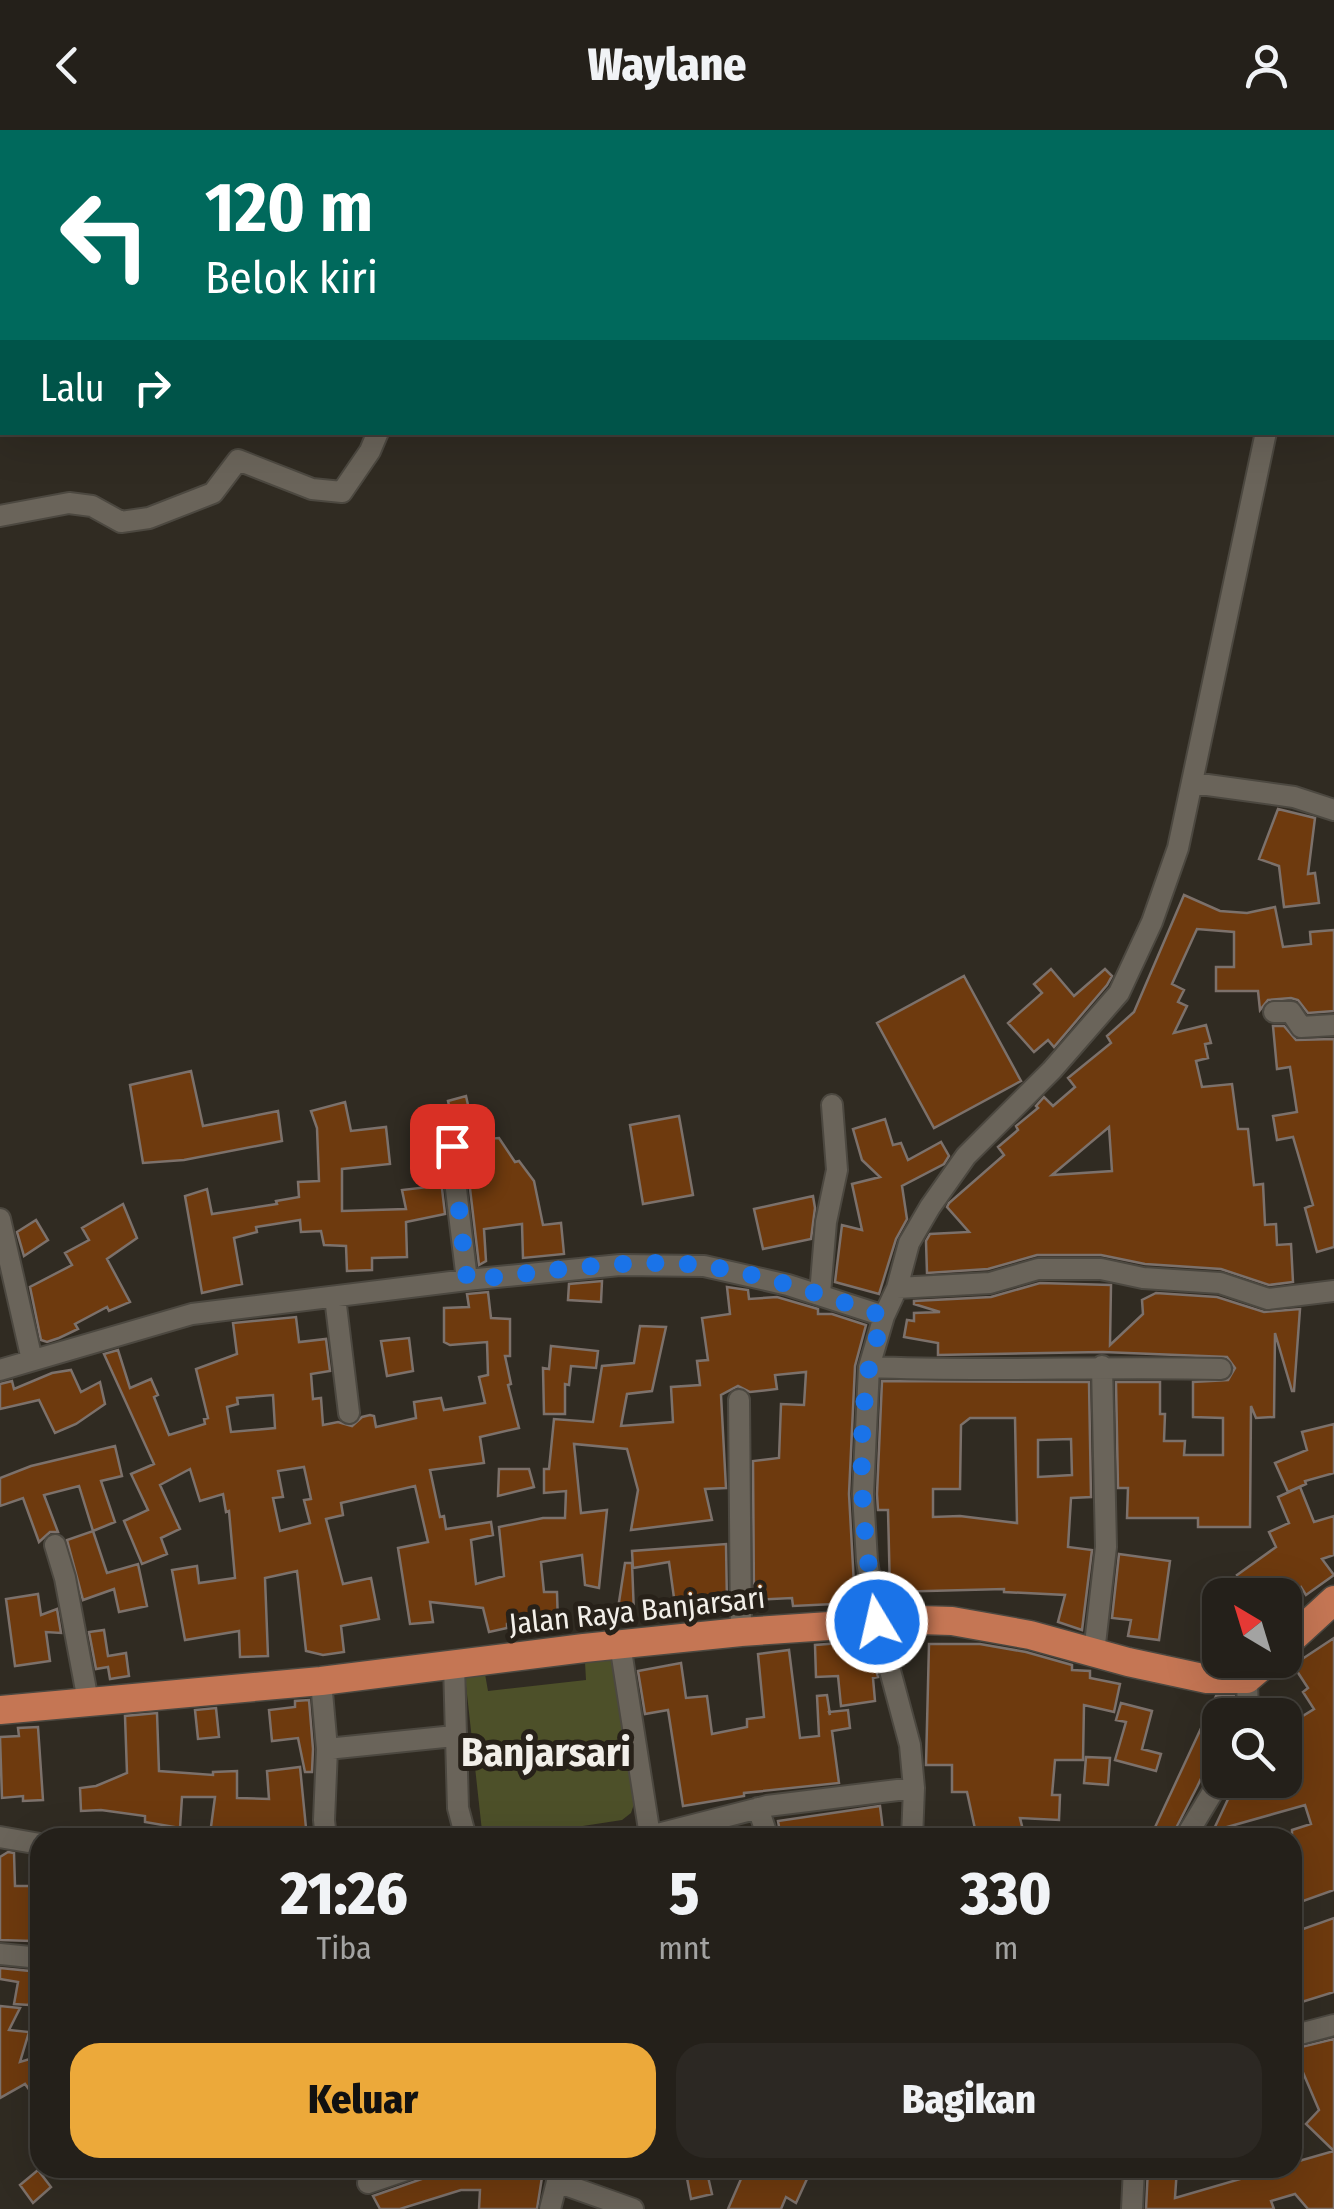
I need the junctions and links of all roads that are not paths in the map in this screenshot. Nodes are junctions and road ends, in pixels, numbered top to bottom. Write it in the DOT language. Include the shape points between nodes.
graph roads {
  1 [pos="377,435"];
  2 [pos="1265,435"];
  3 [pos="0,516"];
  4 [pos="1192,784"];
  5 [pos="1334,810"];
  6 [pos="1274,1012"];
  7 [pos="1334,1025"];
  8 [pos="832,1105"];
  9 [pos="448,1123"];
  10 [pos="0,1219"];
  11 [pos="467,1280"];
  12 [pos="898,1288"];
  13 [pos="1328,1292"];
  14 [pos="820,1294"];
  15 [pos="335,1297"];
  16 [pos="884,1316"];
  17 [pos="32,1360"];
  18 [pos="1102,1366"];
  19 [pos="869,1367"];
  20 [pos="1222,1369"];
  21 [pos="0,1370"];
  22 [pos="739,1400"];
  23 [pos="349,1414"];
  24 [pos="55,1545"];
  25 [pos="1334,1600"];
  26 [pos="877,1622"];
  27 [pos="1302,1629"];
  28 [pos="741,1632"];
  29 [pos="620,1644"];
  30 [pos="1094,1653"];
  31 [pos="454,1664"];
  32 [pos="1202,1678"];
  33 [pos="1203,1678"];
  34 [pos="1248,1678"];
  35 [pos="321,1682"];
  36 [pos="1248,1698"];
  37 [pos="88,1701"];
  38 [pos="0,1710"];
  39 [pos="454,1736"];
  40 [pos="327,1749"];
  41 [pos="914,1788"];
  42 [pos="1209,1798"];
  43 [pos="758,1808"];
  44 [pos="325,1828"];
  45 [pos="462,1828"];
  46 [pos="649,1828"];
  47 [pos="681,1828"];
  48 [pos="765,1828"];
  49 [pos="912,1828"];
  50 [pos="1191,1828"];
  51 [pos="0,1837"];
  52 [pos="30,1842"];
  53 [pos="0,1954"];
  54 [pos="30,1957"];
  55 [pos="1334,2024"];
  56 [pos="1302,2033"];
  57 [pos="384,2178"];
  58 [pos="556,2178"];
  59 [pos="564,2178"];
  60 [pos="1134,2178"];
  61 [pos="368,2184"];
  62 [pos="550,2209"];
  63 [pos="632,2209"];
  64 [pos="1132,2209"];
  1 -- 3 [label="street" via="342,492 312,490 238,460 213,493 149,518 121,522 70,503"];
  2 -- 4 [label="street"];
  4 -- 5 [label="street" via="1294,797"];
  4 -- 12 [label="street" via="1152,922 1118,993 966,1156 909,1244"];
  6 -- 7 [label="street" via="1291,1012 1301,1028"];
  8 -- 14 [label="street" via="838,1170"];
  9 -- 11 [label="street"];
  10 -- 17 [label="street"];
  11 -- 14 [label="street" via="620,1265 704,1266"];
  11 -- 15 [label="street"];
  12 -- 13 [label="street" via="990,1283 1038,1269 1101,1269 1220,1283 1268,1300"];
  12 -- 16 [label="street"];
  14 -- 16 [label="street"];
  15 -- 17 [label="street" via="192,1314"];
  15 -- 23 [label="street"];
  16 -- 19 [label="street"];
  17 -- 21 [label="street"];
  18 -- 19 [label="street"];
  18 -- 20 [label="street"];
  18 -- 30 [label="street" via="1106,1547"];
  19 -- 26 [label="street" via="863,1494"];
  22 -- 28 [label="street"];
  24 -- 37 [label="street"];
  25 -- 27 [label="highway"];
  26 -- 28 [label="highway, Jalan Raya Banjarsari"];
  26 -- 30 [label="highway, Jalan Raya Banjarsari" via="976,1625"];
  26 -- 41 [label="street" via="906,1725"];
  28 -- 29 [label="highway, Jalan Raya Banjarsari"];
  29 -- 31 [label="highway, Jalan Raya Banjarsari"];
  29 -- 46 [label="street"];
  30 -- 32 [label="highway, Jalan Raya Banjarsari"];
  31 -- 35 [label="highway, Jalan Raya Banjarsari"];
  31 -- 39 [label="street"];
  33 -- 34 [label="highway, Jalan Raya Banjarsari"];
  34 -- 36 [label="street"];
  35 -- 37 [label="highway, Jalan Raya Banjarsari"];
  35 -- 40 [label="street"];
  37 -- 38 [label="highway, Jalan Raya Banjarsari"];
  39 -- 40 [label="street"];
  39 -- 45 [label="street"];
  40 -- 44 [label="street"];
  41 -- 43 [label="street"];
  41 -- 49 [label="street"];
  42 -- 50 [label="street"];
  43 -- 47 [label="street"];
  43 -- 48 [label="street"];
  51 -- 52 [label="street"];
  53 -- 54 [label="street"];
  55 -- 56 [label="street"];
  57 -- 61 [label="street"];
  58 -- 62 [label="street"];
  59 -- 63 [label="street"];
  60 -- 64 [label="street"];
}
